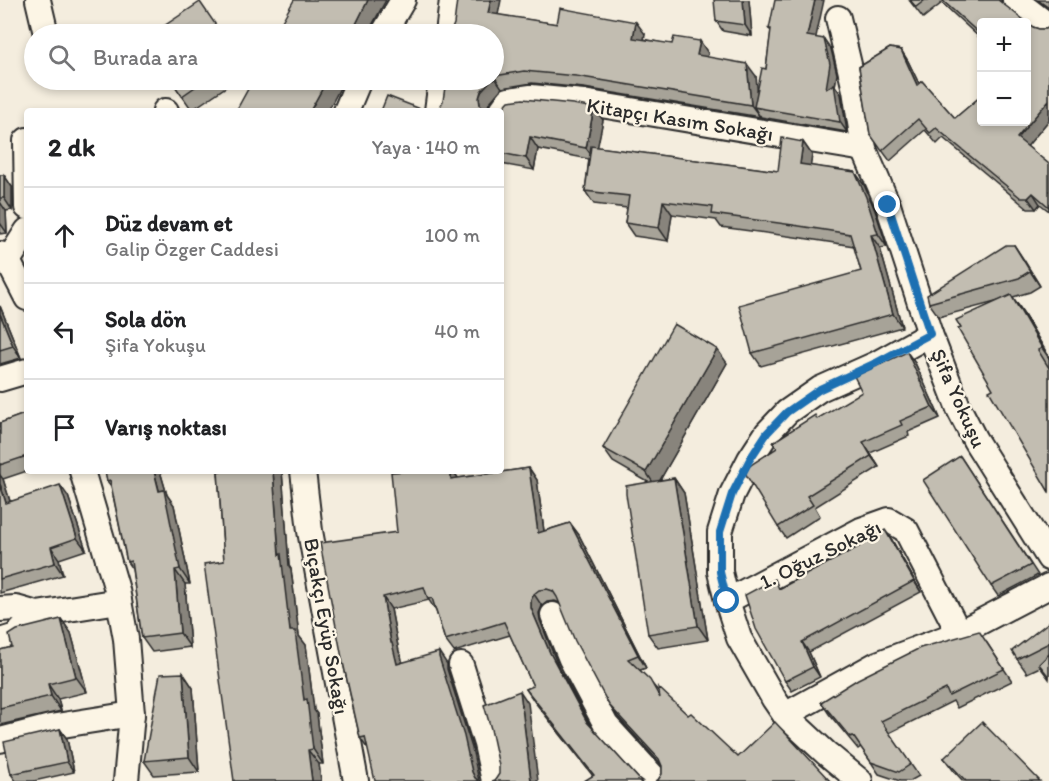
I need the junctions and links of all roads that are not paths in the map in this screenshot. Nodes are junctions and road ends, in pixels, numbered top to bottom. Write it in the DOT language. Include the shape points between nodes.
graph roads {
  1 [pos="38,0"];
  2 [pos="403,0"];
  3 [pos="452,0"];
  4 [pos="1015,0"];
  5 [pos="838,18"];
  6 [pos="44,24"];
  7 [pos="389,24"];
  8 [pos="449,24"];
  9 [pos="1049,26"];
  10 [pos="355,90"];
  11 [pos="440,90"];
  12 [pos="347,108"];
  13 [pos="437,108"];
  14 [pos="503,108"];
  15 [pos="864,149"];
  16 [pos="24,236"];
  17 [pos="12,256"];
  18 [pos="24,290"];
  19 [pos="930,334"];
  20 [pos="24,372"];
  21 [pos="0,379"];
  22 [pos="83,474"];
  23 [pos="303,474"];
  24 [pos="1049,558"];
  25 [pos="1049,586"];
  26 [pos="119,601"];
  27 [pos="727,601"];
  28 [pos="0,609"];
  29 [pos="37,614"];
  30 [pos="552,615"];
  31 [pos="959,633"];
  32 [pos="0,641"];
  33 [pos="461,665"];
  34 [pos="132,714"];
  35 [pos="786,715"];
  36 [pos="0,740"];
  37 [pos="126,781"];
  38 [pos="356,781"];
  39 [pos="494,781"];
  40 [pos="657,781"];
  41 [pos="860,781"];
  1 -- 6 [label="street"];
  2 -- 7 [label="street"];
  3 -- 8 [label="street"];
  4 -- 9 [label="street"];
  5 -- 15 [label="street, Şifa Yokuşu"];
  10 -- 12 [label="street"];
  11 -- 13 [label="street"];
  14 -- 15 [label="street, Kitapçı Kasım Sokağı" via="509,100 531,97 583,102"];
  15 -- 19 [label="street, Şifa Yokuşu" via="888,205"];
  16 -- 17 [label="street"];
  17 -- 18 [label="street"];
  19 -- 24 [label="street, Şifa Yokuşu" via="975,440"];
  19 -- 27 [label="street" via="820,389 787,412 767,433 732,494 720,532 720,572"];
  20 -- 21 [label="street"];
  22 -- 26 [label="street"];
  23 -- 38 [label="street, Bıçakçı Eyüp Sokağı" via="310,531"];
  25 -- 31 [label="street"];
  26 -- 29 [label="street"];
  26 -- 34 [label="street"];
  27 -- 31 [label="street, 1. Oğuz Sokağı" via="861,530 888,520 906,530"];
  27 -- 35 [label="street" via="739,638"];
  28 -- 29 [label="street" via="16,608"];
  29 -- 32 [label="street" via="16,636"];
  30 -- 40 [label="street" via="606,725"];
  31 -- 35 [label="street" via="877,664"];
  33 -- 39 [label="street"];
  34 -- 36 [label="street" via="50,727"];
  34 -- 37 [label="street"];
  35 -- 41 [label="street"];
}
